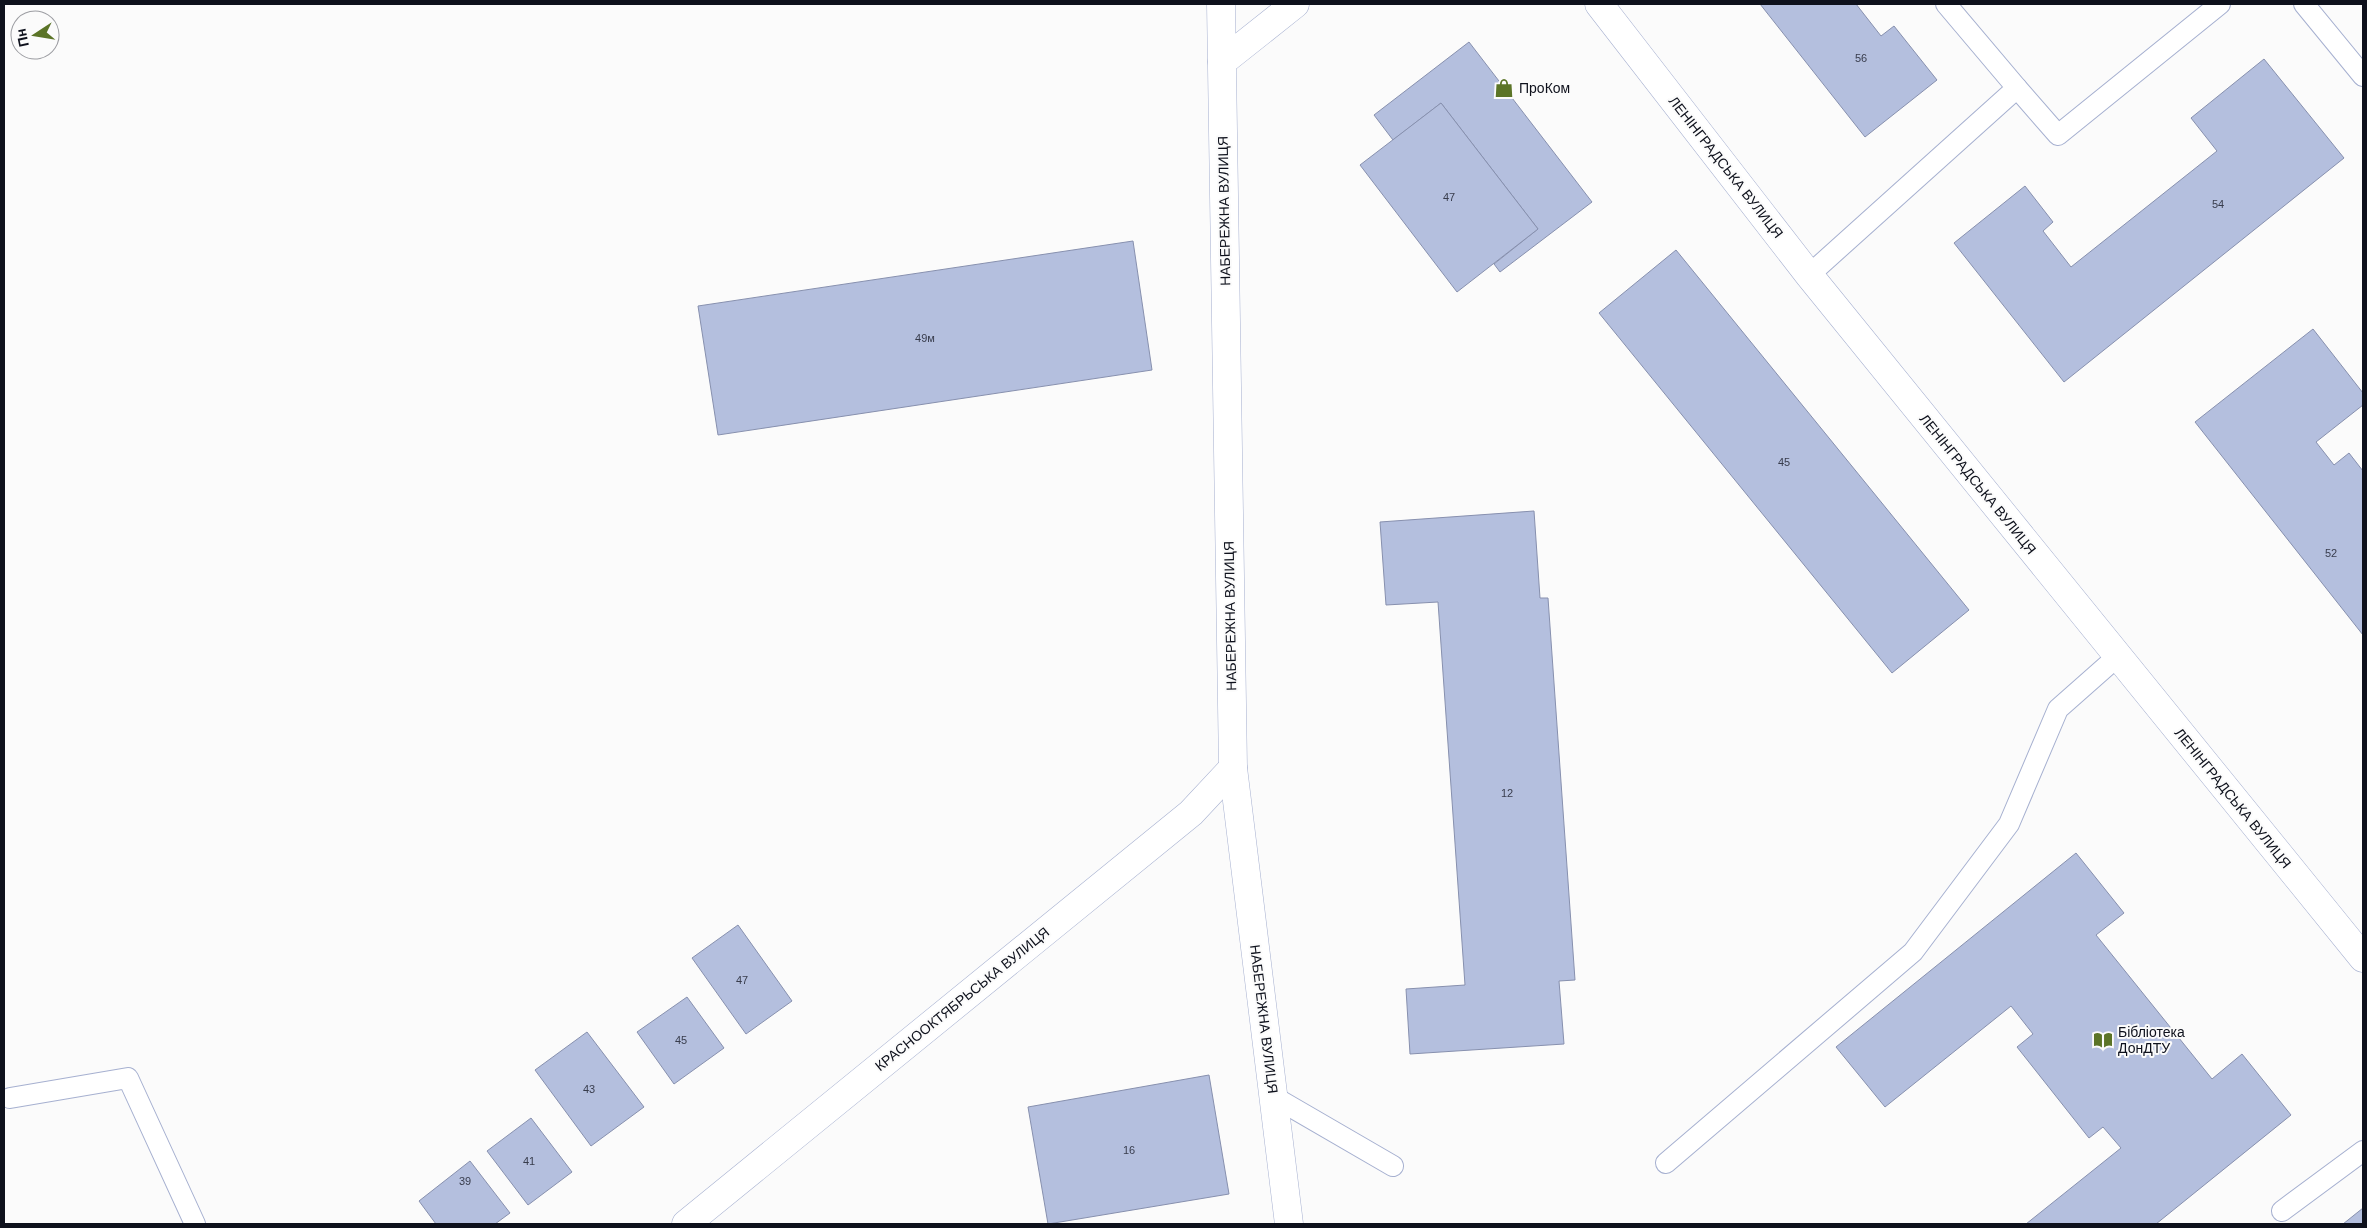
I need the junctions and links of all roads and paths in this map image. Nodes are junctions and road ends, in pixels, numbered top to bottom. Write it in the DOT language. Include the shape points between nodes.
graph roads {
  1 [pos="1221,4"];
  2 [pos="1295,4"];
  3 [pos="1599,4"];
  4 [pos="1946,4"];
  5 [pos="2220,4"];
  6 [pos="2304,4"];
  7 [pos="1222,62"];
  8 [pos="2363,76"];
  9 [pos="2017,88"];
  10 [pos="1809,275"];
  11 [pos="2118,656"];
  12 [pos="1233,768"];
  13 [pos="2363,958"];
  14 [pos="1274,1097"];
  15 [pos="10,1098"];
  16 [pos="2363,1151"];
  17 [pos="1666,1162"];
  18 [pos="1393,1166"];
  19 [pos="2282,1212"];
  20 [pos="195,1224"];
  21 [pos="686,1224"];
  22 [pos="1289,1224"];
  1 -- 7 [label="street, НАБЕРЕЖНА ВУЛИЦЯ"];
  2 -- 7 [label="street"];
  3 -- 10 [label="street, ЛЕНІНГРАДСЬКА ВУЛИЦЯ"];
  4 -- 9 [label="lane"];
  5 -- 9 [label="lane" via="2058,135"];
  6 -- 8 [label="lane"];
  7 -- 12 [label="street, НАБЕРЕЖНА ВУЛИЦЯ"];
  9 -- 10 [label="lane"];
  10 -- 11 [label="street, ЛЕНІНГРАДСЬКА ВУЛИЦЯ"];
  11 -- 13 [label="street, ЛЕНІНГРАДСЬКА ВУЛИЦЯ"];
  11 -- 17 [label="lane" via="2058,709 2010,824 1913,952"];
  12 -- 14 [label="street, НАБЕРЕЖНА ВУЛИЦЯ"];
  12 -- 21 [label="street, КРАСНООКТЯБРЬСЬКА ВУЛИЦЯ" via="1191,813"];
  14 -- 18 [label="lane"];
  14 -- 22 [label="street, НАБЕРЕЖНА ВУЛИЦЯ"];
  15 -- 20 [label="lane" via="128,1078"];
  16 -- 19 [label="lane"];
}
